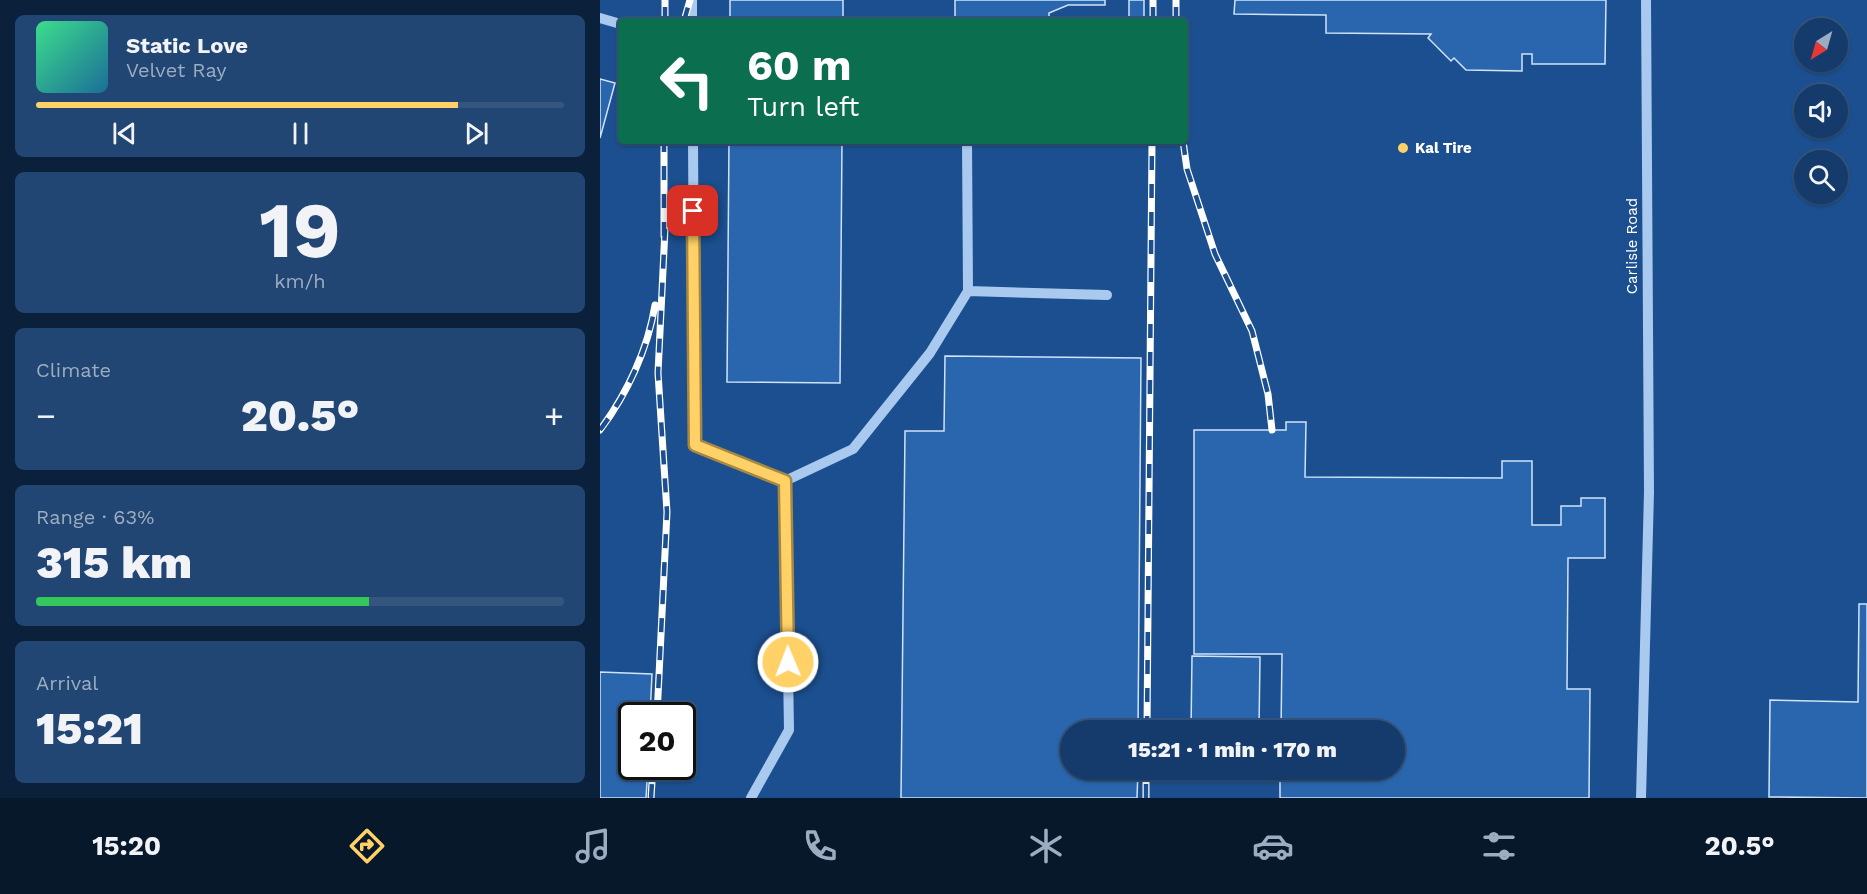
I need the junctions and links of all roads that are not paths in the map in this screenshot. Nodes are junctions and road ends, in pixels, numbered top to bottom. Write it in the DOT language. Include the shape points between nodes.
graph roads {
  1 [pos="692,0"];
  2 [pos="1646,0"];
  3 [pos="600,18"];
  4 [pos="692,18"];
  5 [pos="617,23"];
  6 [pos="693,144"];
  7 [pos="966,144"];
  8 [pos="968,291"];
  9 [pos="1107,295"];
  10 [pos="785,481"];
  11 [pos="750,798"];
  12 [pos="1641,798"];
  1 -- 4 [label="street"];
  2 -- 12 [label="street, Carlisle Road" via="1649,492"];
  3 -- 5 [label="street"];
  6 -- 10 [label="street" via="695,445"];
  7 -- 8 [label="street"];
  8 -- 9 [label="street"];
  8 -- 10 [label="street" via="930,353 853,449"];
  10 -- 11 [label="street" via="789,730"];
}
